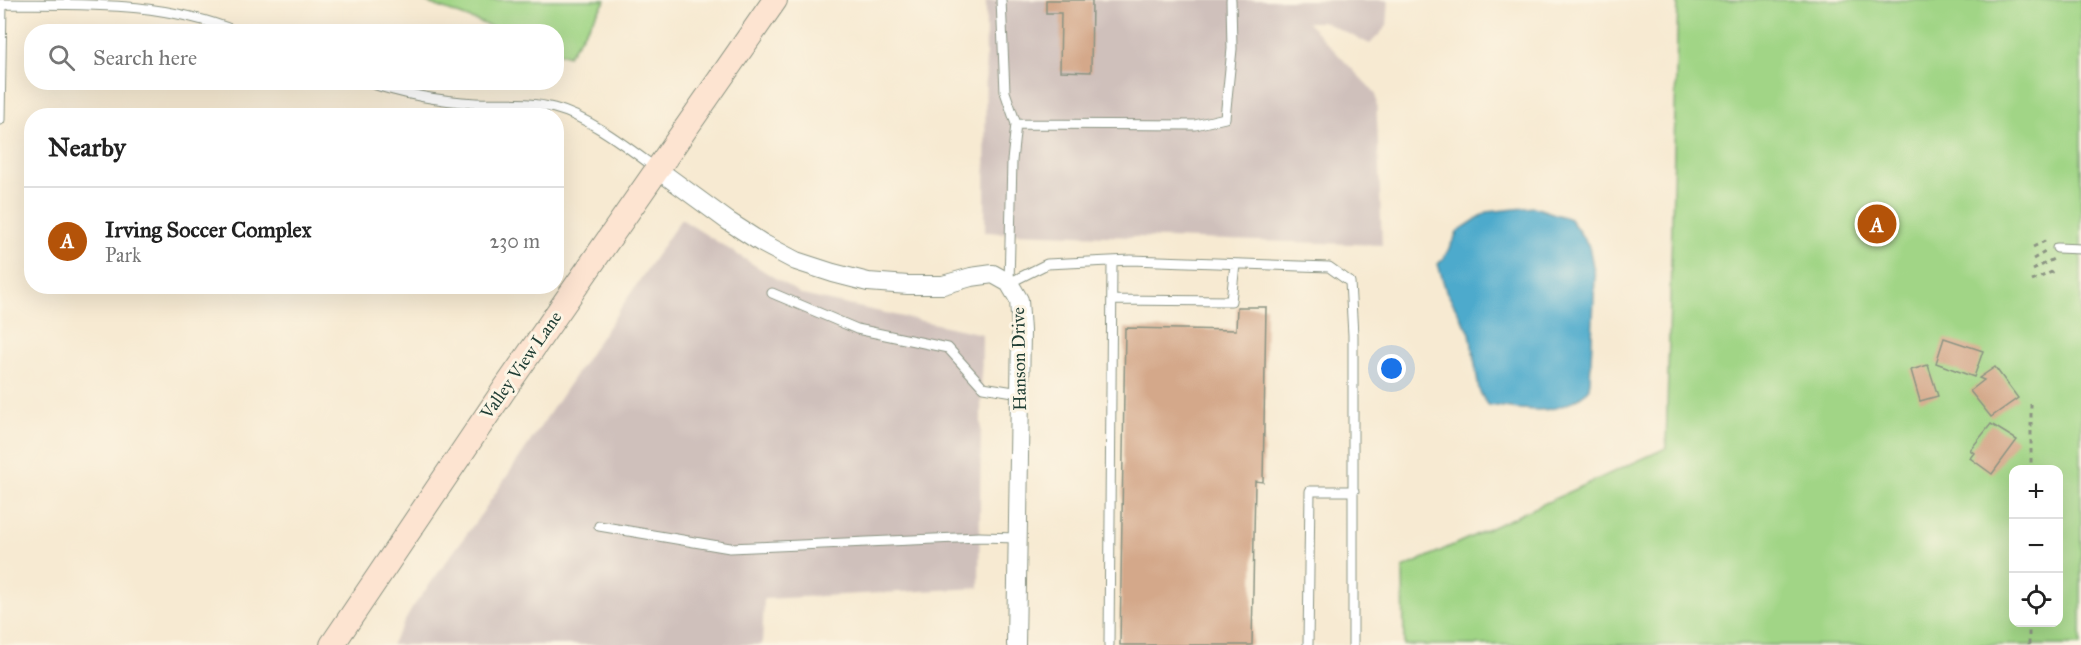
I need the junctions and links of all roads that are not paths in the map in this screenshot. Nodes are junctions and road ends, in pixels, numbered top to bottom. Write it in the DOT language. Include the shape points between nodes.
graph roads {
  1 [pos="775,0"];
  2 [pos="1001,0"];
  3 [pos="1231,0"];
  4 [pos="1,4"];
  5 [pos="214,24"];
  6 [pos="1,48"];
  7 [pos="395,90"];
  8 [pos="554,108"];
  9 [pos="564,112"];
  10 [pos="0,120"];
  11 [pos="1016,124"];
  12 [pos="657,169"];
  13 [pos="2081,249"];
  14 [pos="2057,253"];
  15 [pos="1112,261"];
  16 [pos="1235,264"];
  17 [pos="1009,283"];
  18 [pos="772,292"];
  19 [pos="1112,300"];
  20 [pos="1020,393"];
  21 [pos="1353,490"];
  22 [pos="599,526"];
  23 [pos="1018,538"];
  24 [pos="332,645"];
  25 [pos="1016,645"];
  26 [pos="1109,645"];
  27 [pos="1308,645"];
  28 [pos="1353,645"];
  1 -- 12 [label="main road, Valley View Lane"];
  2 -- 11 [label="lane" via="1005,92"];
  3 -- 11 [label="lane" via="1232,50 1225,118 1195,125"];
  4 -- 5 [label="lane" via="147,8 178,12"];
  4 -- 6 [label="lane"];
  6 -- 10 [label="lane"];
  7 -- 8 [label="lane" via="447,100"];
  9 -- 12 [label="lane"];
  11 -- 17 [label="lane"];
  12 -- 17 [label="street, Hanson Drive" via="728,220 796,261 868,282 943,285 993,274"];
  12 -- 24 [label="main road, Valley View Lane"];
  13 -- 14 [label="lane"];
  15 -- 16 [label="lane"];
  15 -- 17 [label="lane" via="1047,264"];
  15 -- 19 [label="lane"];
  16 -- 19 [label="lane" via="1231,301"];
  16 -- 21 [label="lane" via="1329,267 1350,282"];
  17 -- 20 [label="street, Hanson Drive" via="1019,300"];
  18 -- 20 [label="lane" via="857,329 948,348 983,387"];
  19 -- 26 [label="lane"];
  20 -- 23 [label="street, Hanson Drive"];
  21 -- 27 [label="lane" via="1310,491"];
  21 -- 28 [label="lane"];
  22 -- 23 [label="lane" via="730,549"];
  23 -- 25 [label="street, Hanson Drive"];
}
